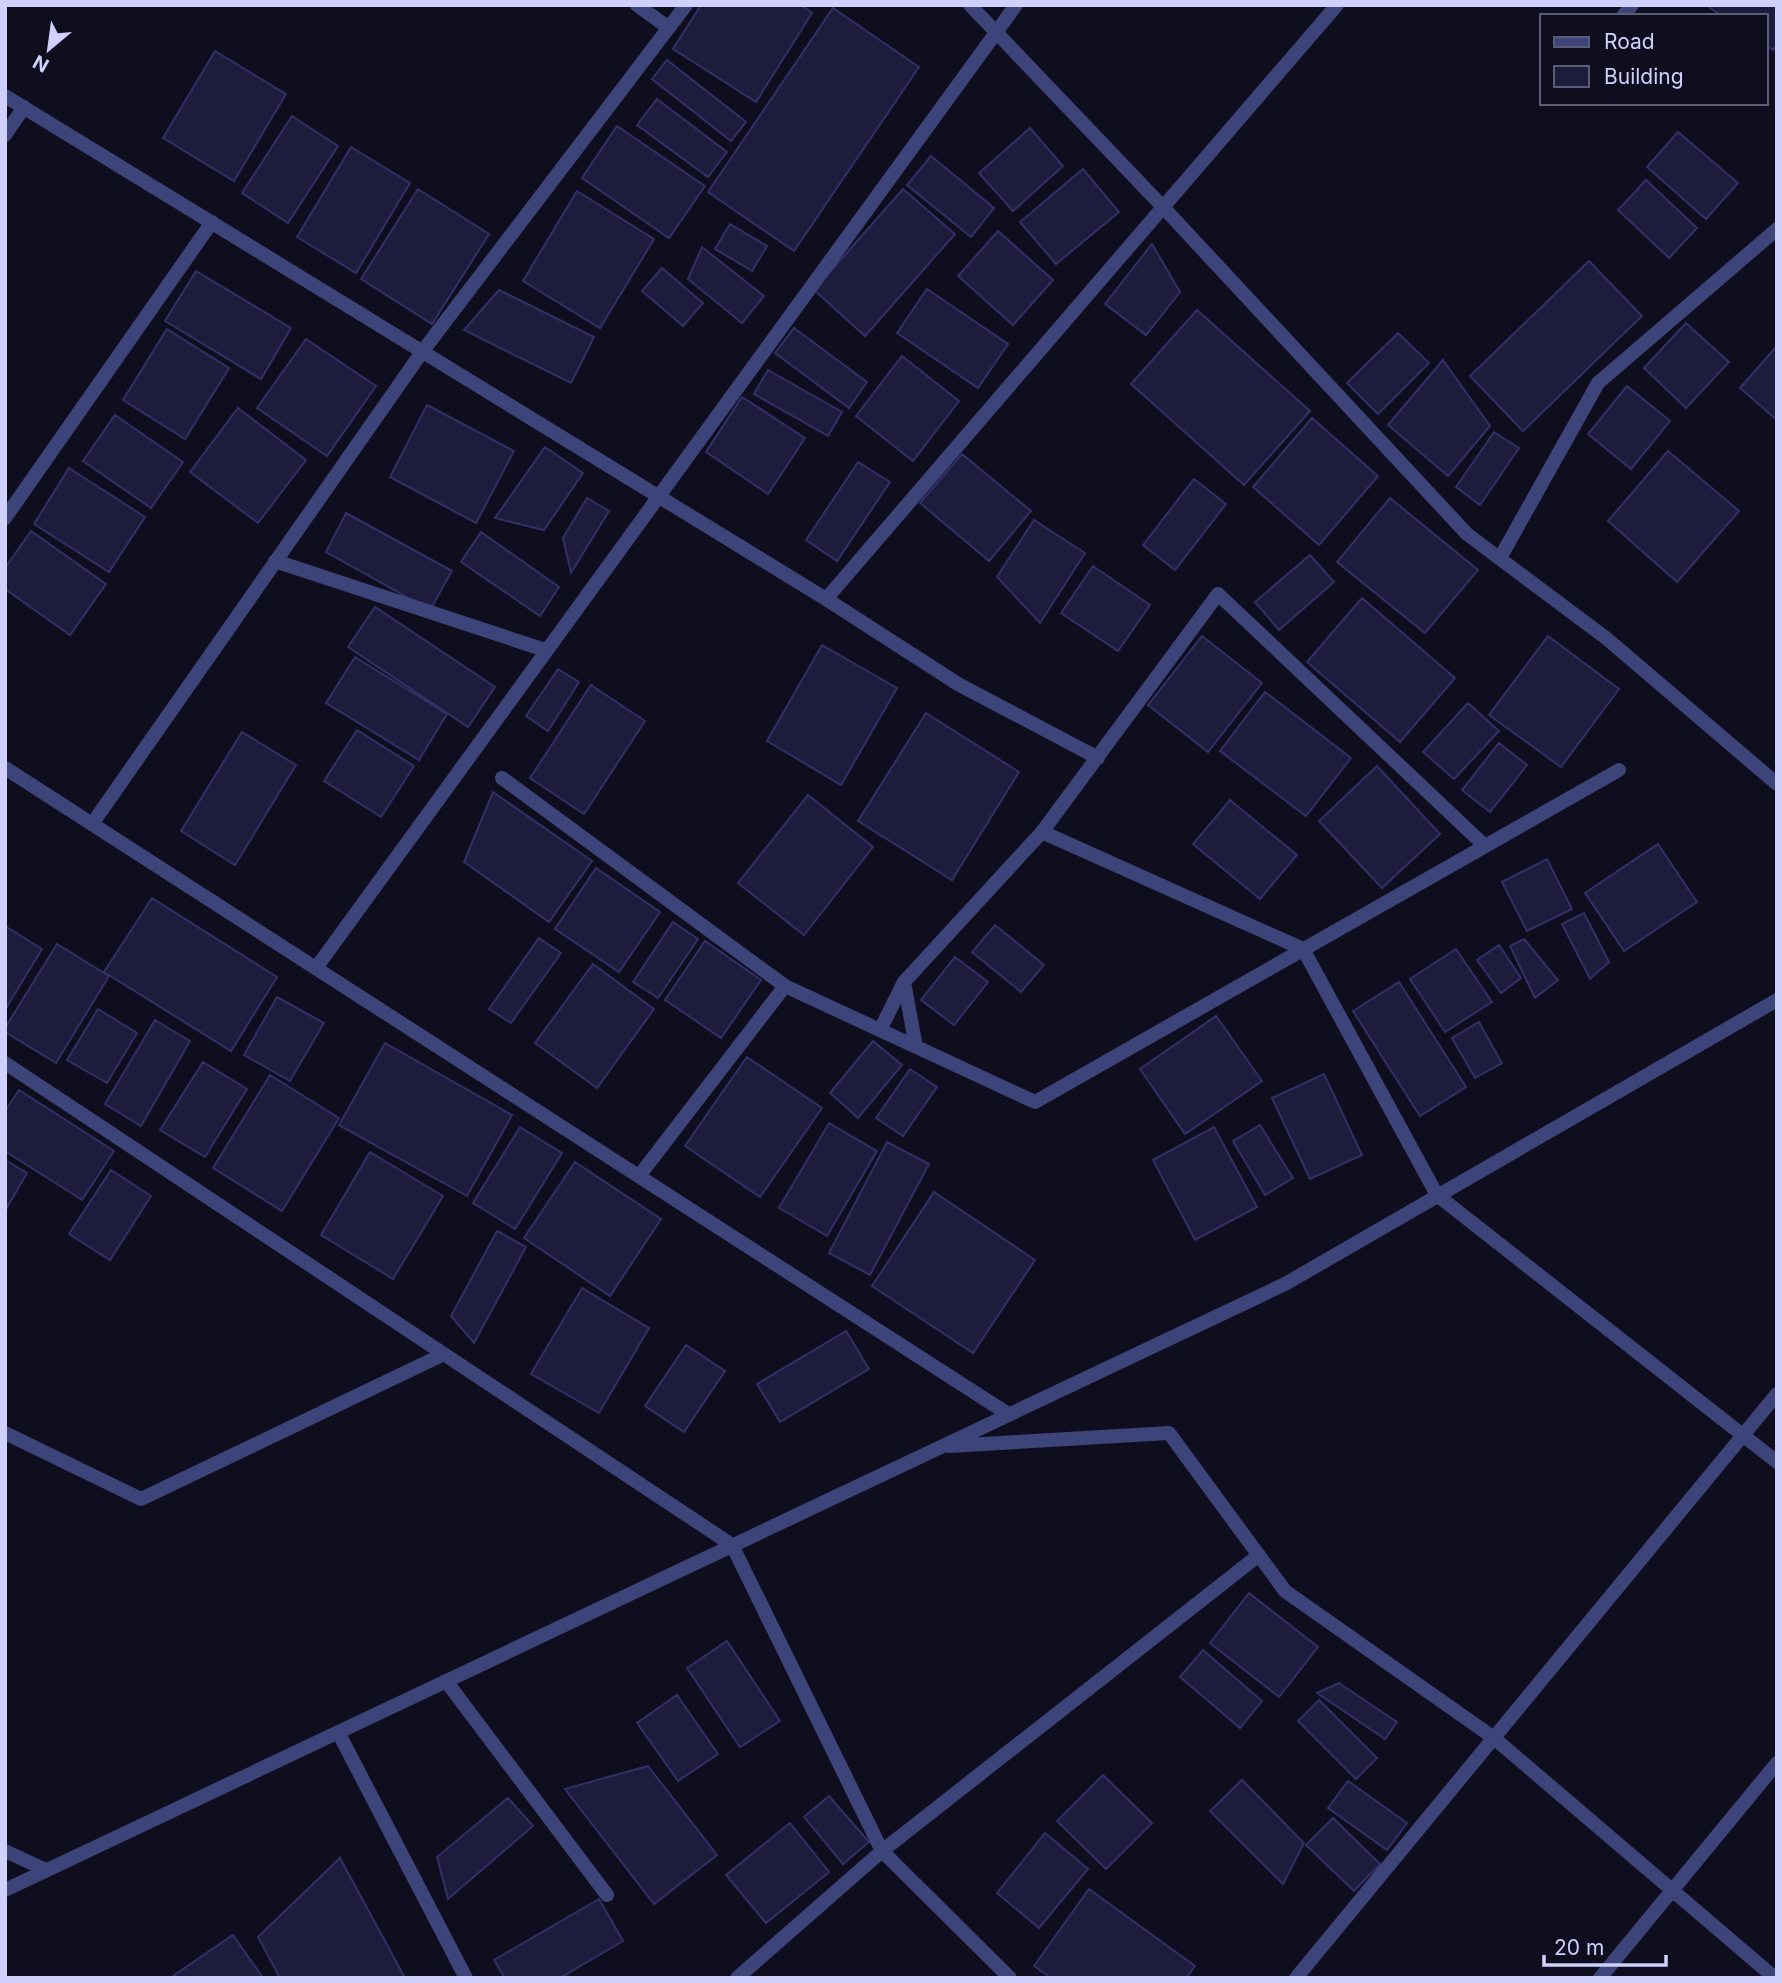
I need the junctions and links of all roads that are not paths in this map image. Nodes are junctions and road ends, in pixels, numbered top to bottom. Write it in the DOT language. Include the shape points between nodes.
graph roads {
  1 [pos="637,5"];
  2 [pos="686,5"];
  3 [pos="970,5"];
  4 [pos="1016,5"];
  5 [pos="1337,5"];
  6 [pos="669,28"];
  7 [pos="997,34"];
  8 [pos="5,96"];
  9 [pos="24,107"];
  10 [pos="5,135"];
  11 [pos="1163,207"];
  12 [pos="212,222"];
  13 [pos="1777,229"];
  14 [pos="422,352"];
  15 [pos="657,496"];
  16 [pos="5,519"];
  17 [pos="1500,558"];
  18 [pos="275,561"];
  19 [pos="826,599"];
  20 [pos="545,650"];
  21 [pos="1098,758"];
  22 [pos="5,768"];
  23 [pos="1619,770"];
  24 [pos="502,778"];
  25 [pos="1777,784"];
  26 [pos="92,824"];
  27 [pos="1042,832"];
  28 [pos="1485,846"];
  29 [pos="1303,949"];
  30 [pos="316,968"];
  31 [pos="904,982"];
  32 [pos="785,986"];
  33 [pos="1777,1000"];
  34 [pos="880,1030"];
  35 [pos="916,1046"];
  36 [pos="5,1063"];
  37 [pos="639,1176"];
  38 [pos="1437,1195"];
  39 [pos="444,1354"];
  40 [pos="1777,1394"];
  41 [pos="1008,1414"];
  42 [pos="5,1433"];
  43 [pos="1743,1435"];
  44 [pos="940,1446"];
  45 [pos="1777,1462"];
  46 [pos="732,1545"];
  47 [pos="1259,1555"];
  48 [pos="446,1681"];
  49 [pos="338,1732"];
  50 [pos="1494,1738"];
  51 [pos="1777,1763"];
  52 [pos="882,1851"];
  53 [pos="5,1852"];
  54 [pos="46,1870"];
  55 [pos="1672,1889"];
  56 [pos="5,1890"];
  57 [pos="607,1895"];
  58 [pos="466,1978"];
  59 [pos="737,1978"];
  60 [pos="1010,1978"];
  61 [pos="1296,1978"];
  62 [pos="1600,1978"];
  63 [pos="1775,1978"];
  1 -- 6 [label="street"];
  2 -- 6 [label="street"];
  3 -- 7 [label="street"];
  4 -- 7 [label="street"];
  5 -- 11 [label="street"];
  6 -- 14 [label="street"];
  7 -- 11 [label="street"];
  7 -- 15 [label="street"];
  8 -- 9 [label="street"];
  9 -- 10 [label="street"];
  9 -- 12 [label="street"];
  11 -- 17 [label="street" via="1467,534"];
  11 -- 19 [label="street"];
  12 -- 14 [label="street"];
  12 -- 16 [label="street"];
  13 -- 17 [label="street" via="1598,383"];
  14 -- 15 [label="street"];
  14 -- 18 [label="street"];
  15 -- 19 [label="street"];
  15 -- 20 [label="street"];
  17 -- 25 [label="street" via="1606,638"];
  18 -- 20 [label="street"];
  18 -- 26 [label="street"];
  19 -- 21 [label="street" via="958,684"];
  20 -- 30 [label="street"];
  21 -- 27 [label="street"];
  21 -- 28 [label="street" via="1218,594"];
  22 -- 26 [label="street"];
  23 -- 28 [label="street"];
  24 -- 32 [label="street"];
  26 -- 30 [label="street"];
  27 -- 29 [label="street"];
  27 -- 31 [label="street"];
  28 -- 29 [label="street"];
  29 -- 35 [label="street" via="1035,1102"];
  29 -- 38 [label="street"];
  30 -- 37 [label="street"];
  31 -- 34 [label="street"];
  31 -- 35 [label="street"];
  32 -- 34 [label="street"];
  32 -- 37 [label="street"];
  33 -- 38 [label="street"];
  34 -- 35 [label="street"];
  36 -- 39 [label="street"];
  37 -- 41 [label="street"];
  38 -- 41 [label="street" via="1285,1283"];
  38 -- 43 [label="street"];
  39 -- 42 [label="street" via="141,1499"];
  39 -- 46 [label="street"];
  40 -- 43 [label="street"];
  41 -- 44 [label="street"];
  43 -- 45 [label="street"];
  43 -- 50 [label="street"];
  44 -- 46 [label="street"];
  44 -- 47 [label="street" via="1169,1433"];
  46 -- 48 [label="street"];
  46 -- 52 [label="street"];
  47 -- 50 [label="street" via="1285,1591"];
  47 -- 52 [label="street"];
  48 -- 49 [label="street"];
  48 -- 57 [label="street"];
  49 -- 54 [label="street"];
  49 -- 58 [label="street"];
  50 -- 55 [label="street"];
  50 -- 61 [label="street"];
  51 -- 55 [label="street"];
  52 -- 59 [label="street"];
  52 -- 60 [label="street"];
  53 -- 54 [label="street"];
  54 -- 56 [label="street"];
  55 -- 62 [label="street"];
  55 -- 63 [label="street"];
}
